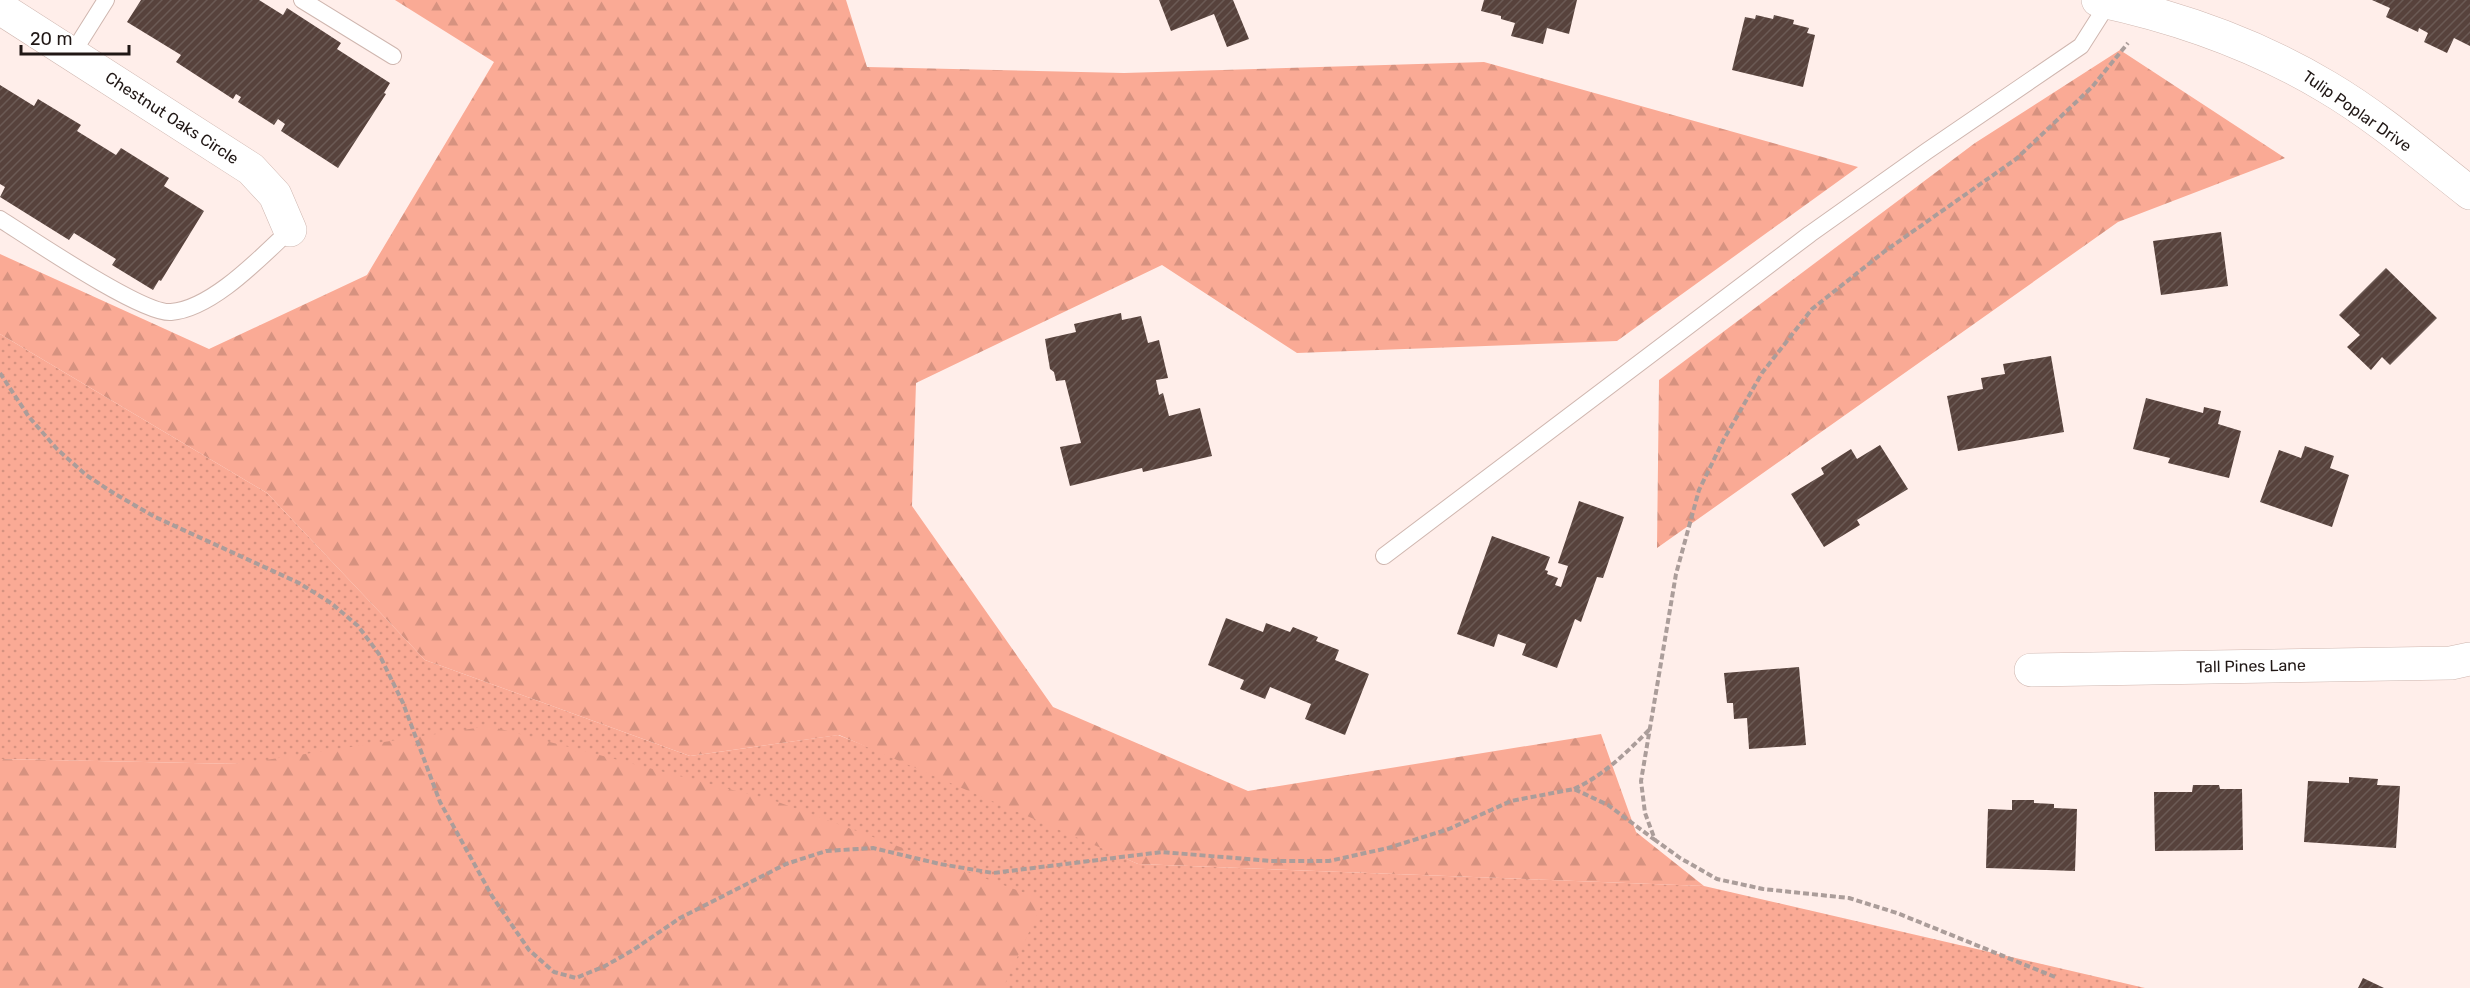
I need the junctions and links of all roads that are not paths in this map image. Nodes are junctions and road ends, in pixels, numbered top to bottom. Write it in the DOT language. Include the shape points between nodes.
graph roads {
  1 [pos="106,0"];
  2 [pos="302,0"];
  3 [pos="2104,1"];
  4 [pos="0,8"];
  5 [pos="72,54"];
  6 [pos="393,56"];
  7 [pos="2470,194"];
  8 [pos="0,219"];
  9 [pos="290,230"];
  10 [pos="1384,556"];
  11 [pos="2470,659"];
  12 [pos="2031,670"];
  1 -- 5 [label="lane"];
  2 -- 6 [label="lane"];
  3 -- 7 [label="street, Tulip Poplar Drive" via="2176,20 2288,64 2368,115"];
  3 -- 10 [label="lane" via="2081,46 1810,234"];
  4 -- 5 [label="street, Chestnut Oaks Circle"];
  5 -- 9 [label="street, Chestnut Oaks Circle" via="251,169 275,195"];
  8 -- 9 [label="lane" via="139,304 170,312 198,304 237,279"];
  11 -- 12 [label="street, Tall Pines Lane" via="2451,663"];
}
